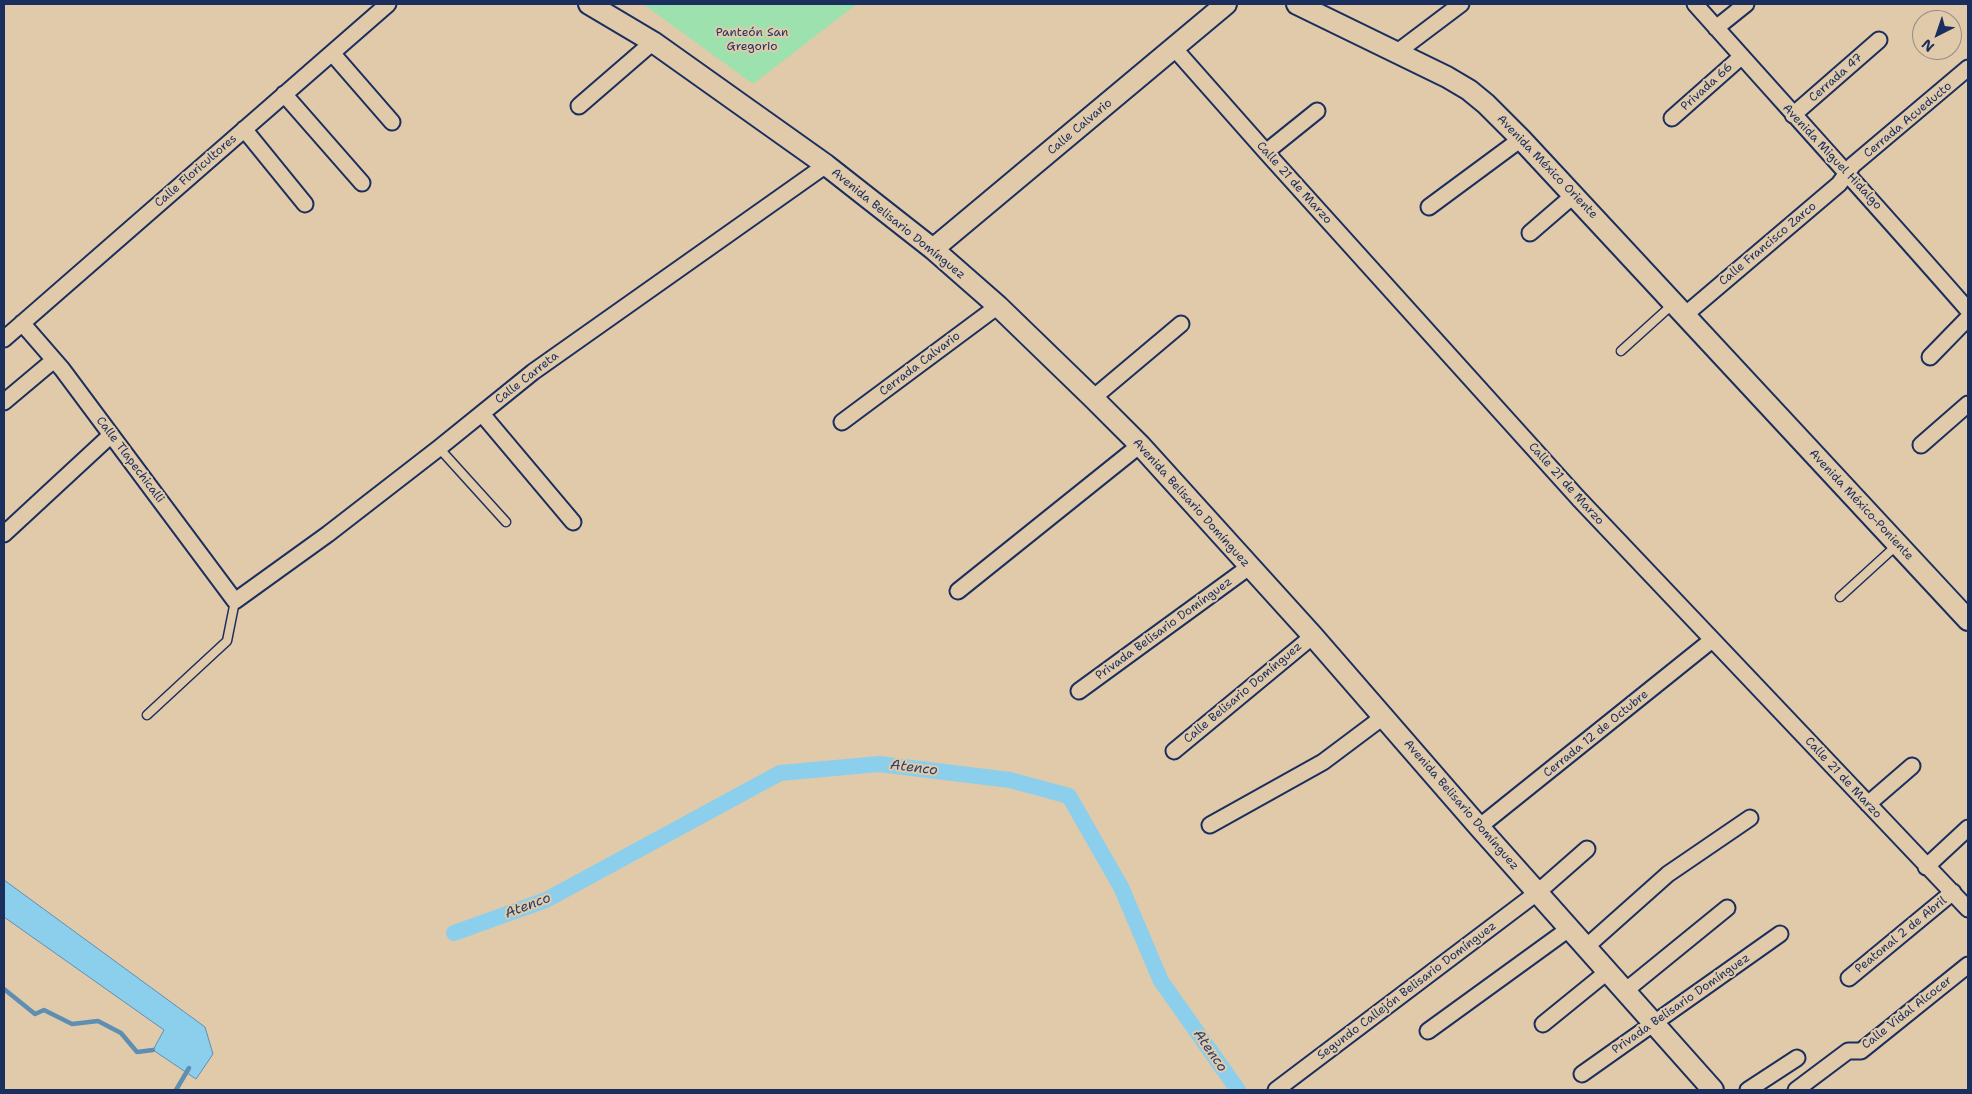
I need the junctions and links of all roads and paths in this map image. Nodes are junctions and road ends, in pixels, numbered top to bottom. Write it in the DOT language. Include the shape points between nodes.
graph roads {
  1 [pos="388,4"];
  2 [pos="588,4"];
  3 [pos="1226,4"];
  4 [pos="1298,4"];
  5 [pos="1461,4"];
  6 [pos="1695,4"];
  7 [pos="1746,4"];
  8 [pos="1716,28"];
  9 [pos="1879,40"];
  10 [pos="653,42"];
  11 [pos="1174,48"];
  12 [pos="332,53"];
  13 [pos="1396,53"];
  14 [pos="1741,56"];
  15 [pos="1968,68"];
  16 [pos="284,94"];
  17 [pos="579,106"];
  18 [pos="1317,111"];
  19 [pos="1793,115"];
  20 [pos="1672,118"];
  21 [pos="392,122"];
  22 [pos="244,129"];
  23 [pos="1521,138"];
  24 [pos="1266,152"];
  25 [pos="826,165"];
  26 [pos="1848,172"];
  27 [pos="362,183"];
  28 [pos="1574,194"];
  29 [pos="305,204"];
  30 [pos="1429,207"];
  31 [pos="1530,233"];
  32 [pos="933,249"];
  33 [pos="998,306"];
  34 [pos="1680,308"];
  35 [pos="1968,310"];
  36 [pos="1968,318"];
  37 [pos="22,323"];
  38 [pos="1181,324"];
  39 [pos="4,339"];
  40 [pos="1621,351"];
  41 [pos="1930,357"];
  42 [pos="54,360"];
  43 [pos="1754,388"];
  44 [pos="1093,398"];
  45 [pos="4,402"];
  46 [pos="1968,404"];
  47 [pos="482,414"];
  48 [pos="842,422"];
  49 [pos="112,435"];
  50 [pos="1140,445"];
  51 [pos="1921,446"];
  52 [pos="439,448"];
  53 [pos="506,522"];
  54 [pos="573,522"];
  55 [pos="4,534"];
  56 [pos="1897,545"];
  57 [pos="1249,566"];
  58 [pos="958,591"];
  59 [pos="1840,597"];
  60 [pos="235,601"];
  61 [pos="1968,620"];
  62 [pos="1313,636"];
  63 [pos="1712,640"];
  64 [pos="1079,691"];
  65 [pos="147,715"];
  66 [pos="1383,717"];
  67 [pos="1174,751"];
  68 [pos="1912,766"];
  69 [pos="1868,804"];
  70 [pos="1750,818"];
  71 [pos="1210,825"];
  72 [pos="1479,827"];
  73 [pos="1968,828"];
  74 [pos="1587,849"];
  75 [pos="1926,867"];
  76 [pos="1538,892"];
  77 [pos="1952,892"];
  78 [pos="1727,908"];
  79 [pos="1968,909"];
  80 [pos="1570,928"];
  81 [pos="1780,934"];
  82 [pos="1586,948"];
  83 [pos="1968,965"];
  84 [pos="1607,972"];
  85 [pos="1849,978"];
  86 [pos="1625,991"];
  87 [pos="1543,1024"];
  88 [pos="1653,1024"];
  89 [pos="1428,1031"];
  90 [pos="1797,1058"];
  91 [pos="1582,1074"];
  92 [pos="1276,1090"];
  93 [pos="1713,1090"];
  94 [pos="1748,1090"];
  95 [pos="1796,1090"];
  1 -- 12 [label="street, Calle Floricultores"];
  2 -- 10 [label="main road, Avenida Belisario Domínguez"];
  3 -- 11 [label="main road, Calle Calvario"];
  4 -- 13 [label="main road, Avenida México Oriente"];
  5 -- 13 [label="street"];
  6 -- 8 [label="street, Avenida Miguel Hidalgo"];
  7 -- 8 [label="street"];
  8 -- 14 [label="street, Avenida Miguel Hidalgo"];
  9 -- 19 [label="street, Cerrada 47"];
  10 -- 17 [label="street"];
  10 -- 25 [label="main road, Avenida Belisario Domínguez"];
  11 -- 24 [label="street, Calle 21 de Marzo"];
  11 -- 32 [label="main road, Calle Calvario"];
  12 -- 16 [label="street, Calle Floricultores"];
  12 -- 21 [label="street"];
  13 -- 23 [label="main road, Avenida México Oriente" via="1447,76 1469,90"];
  14 -- 19 [label="street, Avenida Miguel Hidalgo"];
  14 -- 20 [label="street, Privada 66"];
  15 -- 26 [label="street, Cerrada Acueducto"];
  16 -- 22 [label="street, Calle Floricultores"];
  16 -- 27 [label="street"];
  18 -- 24 [label="street"];
  19 -- 26 [label="street, Avenida Miguel Hidalgo"];
  22 -- 29 [label="street"];
  22 -- 37 [label="street, Calle Floricultores"];
  23 -- 28 [label="main road, Avenida México Oriente"];
  23 -- 30 [label="street"];
  24 -- 63 [label="street, Calle 21 de Marzo" via="1572,492"];
  25 -- 32 [label="main road, Avenida Belisario Domínguez"];
  25 -- 47 [label="street, Calle Carreta" via="533,372"];
  26 -- 34 [label="street, Calle Francisco Zarco" via="1839,184"];
  26 -- 35 [label="street, Avenida Miguel Hidalgo"];
  28 -- 31 [label="street"];
  28 -- 34 [label="main road, Avenida México Oriente"];
  32 -- 33 [label="main road, Avenida Belisario Domínguez"];
  33 -- 44 [label="main road, Avenida Belisario Domínguez"];
  33 -- 48 [label="street, Cerrada Calvario"];
  34 -- 40 [label="lane"];
  34 -- 43 [label="main road, Avenida México Oriente"];
  36 -- 41 [label="street"];
  37 -- 39 [label="street, Calle Floricultores"];
  37 -- 42 [label="street, Calle Tlapechicalli"];
  38 -- 44 [label="street"];
  42 -- 45 [label="street"];
  42 -- 49 [label="street, Calle Tlapechicalli"];
  43 -- 56 [label="main road, Avenida México-Poniente"];
  44 -- 50 [label="main road, Avenida Belisario Domínguez"];
  46 -- 51 [label="street"];
  47 -- 52 [label="street, Calle Carreta"];
  47 -- 54 [label="street"];
  49 -- 55 [label="street"];
  49 -- 60 [label="street, Calle Tlapechicalli"];
  50 -- 57 [label="main road, Avenida Belisario Domínguez"];
  50 -- 58 [label="street"];
  52 -- 53 [label="lane"];
  52 -- 60 [label="street, Calle Carreta"];
  56 -- 59 [label="lane"];
  56 -- 61 [label="main road, Avenida México-Poniente"];
  57 -- 62 [label="main road, Avenida Belisario Domínguez"];
  57 -- 64 [label="street, Privada Belisario Domínguez"];
  60 -- 65 [label="lane" via="227,641"];
  62 -- 66 [label="main road, Avenida Belisario Domínguez"];
  62 -- 67 [label="street, Calle Belisario Domínguez"];
  63 -- 69 [label="street, Calle 21 de Marzo"];
  63 -- 72 [label="street, Cerrada 12 de Octubre"];
  66 -- 71 [label="street" via="1323,762"];
  66 -- 72 [label="main road, Avenida Belisario Domínguez"];
  68 -- 69 [label="street"];
  69 -- 75 [label="street, Calle 21 de Marzo"];
  70 -- 82 [label="street" via="1668,874"];
  72 -- 76 [label="main road, Avenida Belisario Domínguez"];
  73 -- 75 [label="street"];
  74 -- 76 [label="street"];
  75 -- 77 [label="street, Calle 21 de Marzo"];
  76 -- 80 [label="main road, Avenida Belisario Domínguez"];
  76 -- 92 [label="street, Segundo Callejón Belisario Domínguez"];
  77 -- 79 [label="street, Calle 21 de Marzo"];
  77 -- 85 [label="street, Peatonal 2 de Abril"];
  78 -- 86 [label="street"];
  80 -- 82 [label="main road, Avenida Belisario Domínguez"];
  80 -- 89 [label="street"];
  81 -- 88 [label="street, Privada Belisario Domínguez"];
  82 -- 84 [label="main road, Avenida Belisario Domínguez"];
  83 -- 95 [label="street, Calle Vidal Alcocer" via="1861,1051 1848,1051"];
  84 -- 86 [label="main road, Avenida Belisario Domínguez"];
  84 -- 87 [label="street"];
  86 -- 88 [label="main road, Avenida Belisario Domínguez"];
  88 -- 91 [label="street, Privada Belisario Domínguez"];
  88 -- 93 [label="main road, Avenida Belisario Domínguez"];
  90 -- 94 [label="street"];
}
